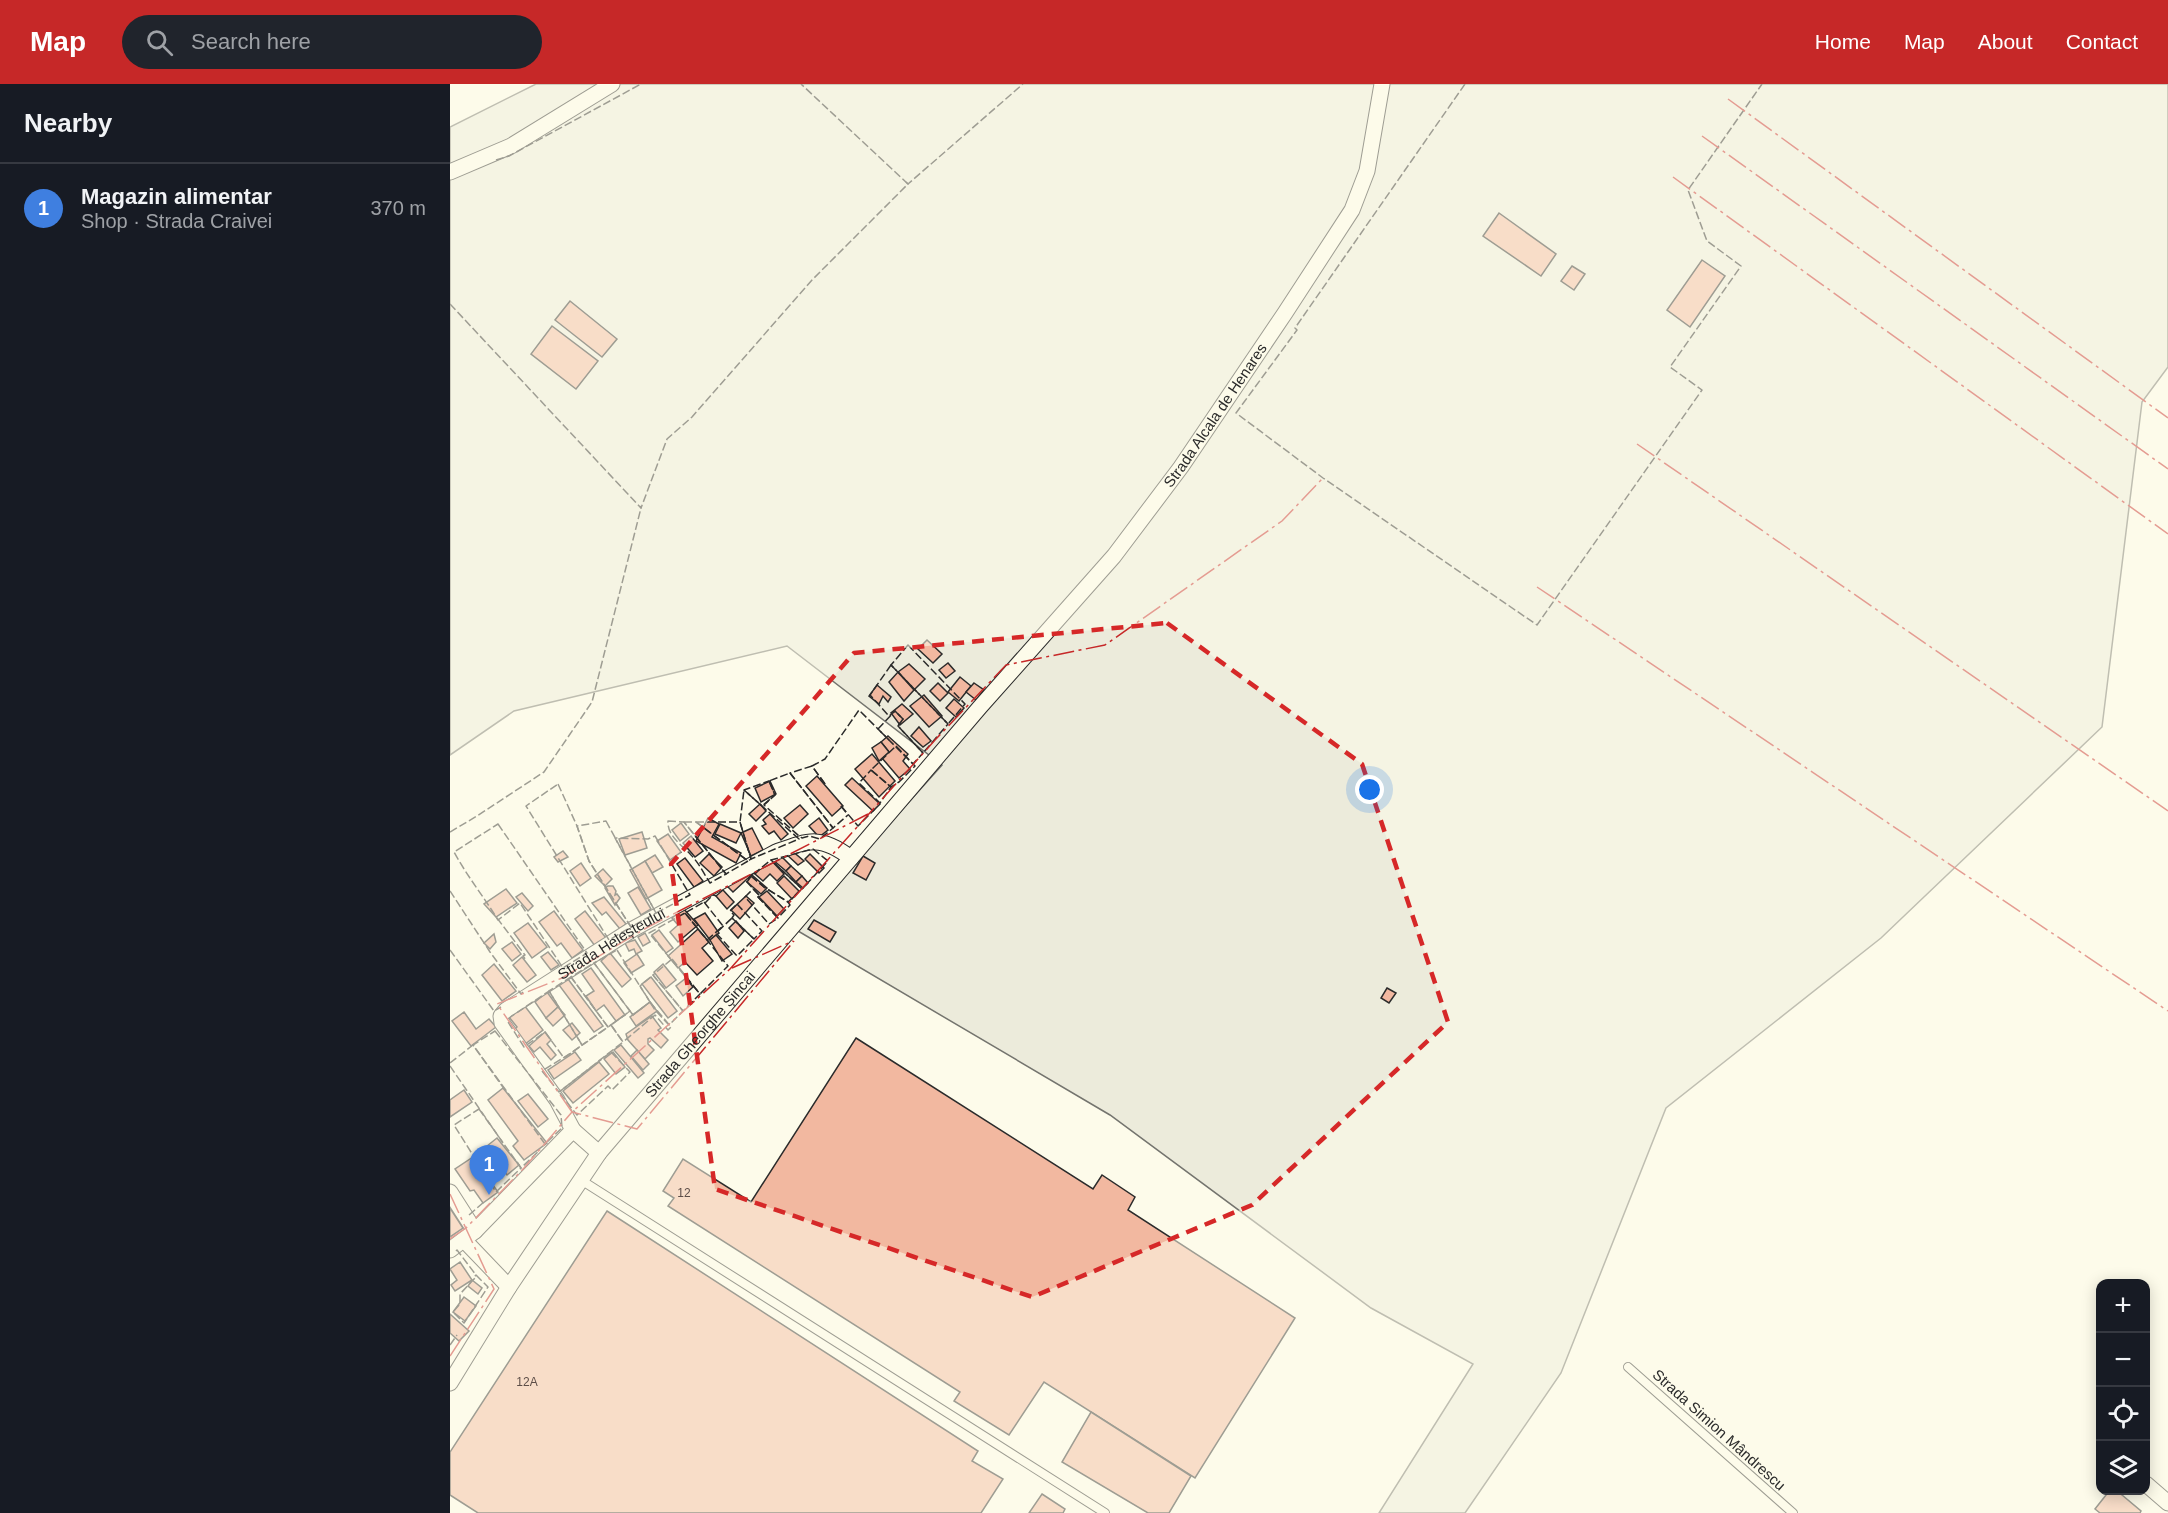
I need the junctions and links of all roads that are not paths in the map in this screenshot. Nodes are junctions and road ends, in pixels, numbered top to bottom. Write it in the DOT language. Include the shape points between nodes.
graph roads {
  1 [pos="612,84"];
  2 [pos="1382,84"];
  3 [pos="450,172"];
  4 [pos="980,707"];
  5 [pos="851,858"];
  6 [pos="573,1130"];
  7 [pos="599,1153"];
  8 [pos="581,1180"];
  9 [pos="450,1192"];
  10 [pos="470,1235"];
  11 [pos="450,1250"];
  12 [pos="509,1287"];
  13 [pos="1628,1366"];
  14 [pos="450,1383"];
  15 [pos="2150,1488"];
  16 [pos="2168,1503"];
  17 [pos="1105,1513"];
  18 [pos="1793,1513"];
  1 -- 3 [label="street" via="510,146"];
  2 -- 4 [label="street, Strada Alcala de Henares" via="1367,171 1352,210 1304,285 1181,467 1114,556"];
  4 -- 5 [label="street, Strada Gheorghe Șincai"];
  5 -- 6 [label="street, Strada Heleșteului" via="835,846 819,842 801,843 776,852 633,928 506,1010 501,1016 502,1023 557,1100"];
  5 -- 7 [label="street, Strada Gheorghe Șincai"];
  6 -- 7 [label="street"];
  6 -- 10 [label="street"];
  7 -- 8 [label="street, Strada Gheorghe Șincai"];
  8 -- 12 [label="street, Strada Gheorghe Șincai"];
  8 -- 17 [label="lane"];
  9 -- 10 [label="street"];
  10 -- 11 [label="street"];
  10 -- 12 [label="street"];
  12 -- 14 [label="street, Strada Gheorghe Șincai"];
  13 -- 18 [label="lane, Strada Simion Mândrescu"];
  15 -- 16 [label="street"];
}
